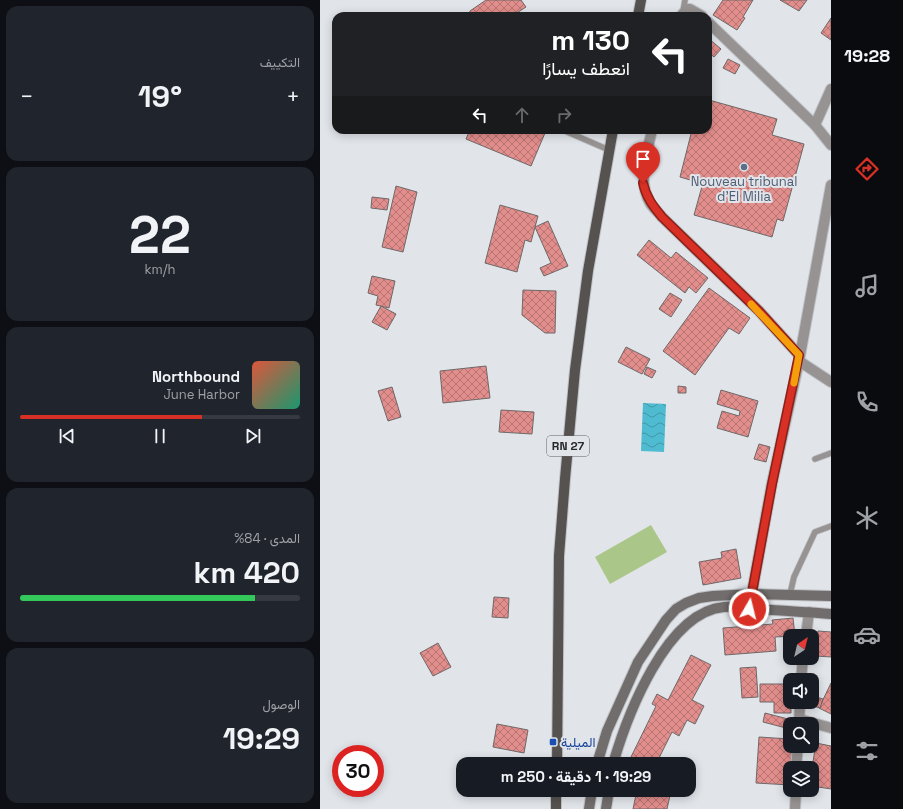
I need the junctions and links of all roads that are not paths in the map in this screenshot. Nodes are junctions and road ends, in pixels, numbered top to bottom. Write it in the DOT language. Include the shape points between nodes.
graph roads {
  1 [pos="641,0"];
  2 [pos="685,0"];
  3 [pos="639,12"];
  4 [pos="682,12"];
  5 [pos="684,12"];
  6 [pos="695,12"];
  7 [pos="712,26"];
  8 [pos="831,89"];
  9 [pos="815,125"];
  10 [pos="572,134"];
  11 [pos="612,134"];
  12 [pos="651,134"];
  13 [pos="831,145"];
  14 [pos="609,150"];
  15 [pos="831,184"];
  16 [pos="799,358"];
  17 [pos="831,382"];
  18 [pos="831,453"];
  19 [pos="815,459"];
  20 [pos="831,526"];
  21 [pos="751,594"];
  22 [pos="790,594"];
  23 [pos="831,596"];
  24 [pos="749,609"];
  25 [pos="808,612"];
  26 [pos="831,614"];
  27 [pos="807,629"];
  28 [pos="819,725"];
  29 [pos="831,728"];
  30 [pos="557,757"];
  31 [pos="599,757"];
  32 [pos="616,757"];
  33 [pos="556,797"];
  34 [pos="591,797"];
  35 [pos="608,797"];
  36 [pos="796,797"];
  37 [pos="556,809"];
  38 [pos="589,809"];
  39 [pos="606,809"];
  40 [pos="795,809"];
  1 -- 3 [label="main road"];
  2 -- 4 [label="lane"];
  5 -- 6 [label="street" via="690,9"];
  7 -- 9 [label="street"];
  8 -- 9 [label="street"];
  9 -- 13 [label="street"];
  10 -- 14 [label="lane"];
  11 -- 14 [label="main road, RN 27"];
  12 -- 16 [label="street" via="643,183 650,203 759,311"];
  14 -- 30 [label="main road, RN 27" via="588,271 575,370 565,479 559,556"];
  15 -- 16 [label="street"];
  16 -- 17 [label="street"];
  16 -- 21 [label="street"];
  18 -- 19 [label="lane"];
  20 -- 22 [label="lane" via="815,532 794,577"];
  21 -- 22 [label="main road"];
  21 -- 24 [label="street"];
  21 -- 31 [label="main road" via="699,598 676,609 638,662 607,731"];
  22 -- 23 [label="main road"];
  24 -- 25 [label="main road"];
  24 -- 32 [label="main road" via="724,607 705,613 687,624 668,644 646,681 626,723"];
  25 -- 26 [label="main road"];
  25 -- 27 [label="street"];
  28 -- 29 [label="street"];
  33 -- 37 [label="main road"];
  34 -- 38 [label="main road"];
  35 -- 39 [label="main road"];
  36 -- 40 [label="street"];
}
